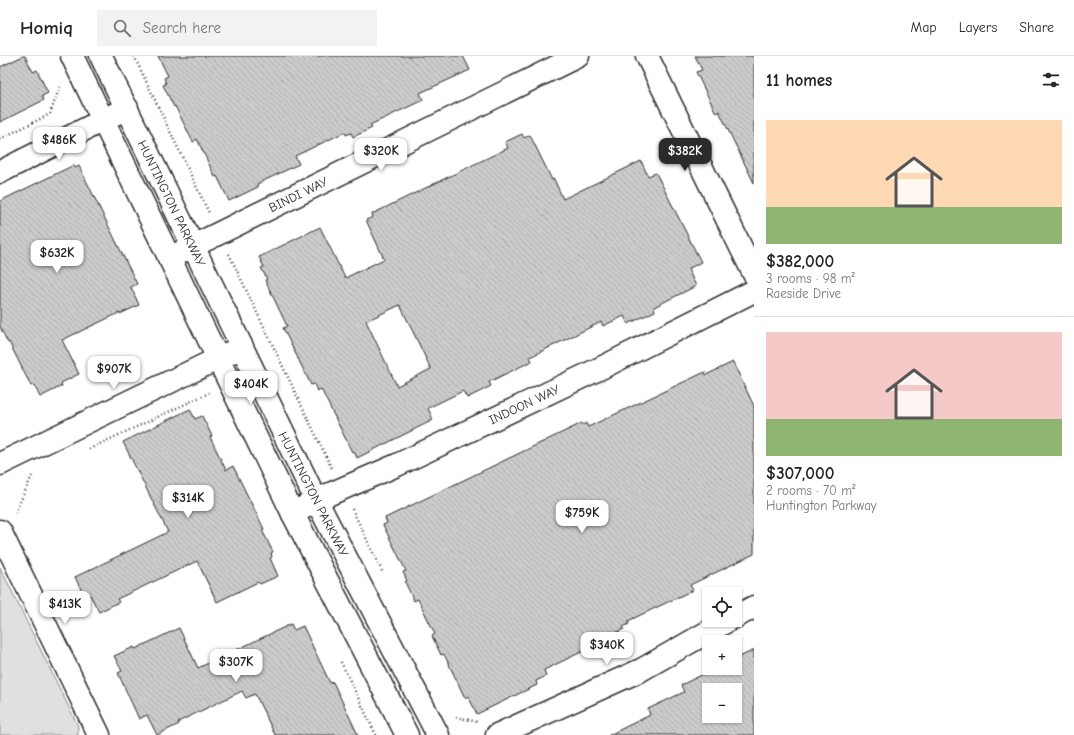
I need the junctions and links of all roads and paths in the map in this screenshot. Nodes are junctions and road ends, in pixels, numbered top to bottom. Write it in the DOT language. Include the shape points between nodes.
graph roads {
  1 [pos="72,56"];
  2 [pos="101,56"];
  3 [pos="134,56"];
  4 [pos="578,56"];
  5 [pos="647,56"];
  6 [pos="62,82"];
  7 [pos="127,108"];
  8 [pos="103,120"];
  9 [pos="0,139"];
  10 [pos="0,172"];
  11 [pos="219,233"];
  12 [pos="193,246"];
  13 [pos="169,258"];
  14 [pos="754,274"];
  15 [pos="754,291"];
  16 [pos="242,347"];
  17 [pos="218,358"];
  18 [pos="210,392"];
  19 [pos="88,450"];
  20 [pos="0,464"];
  21 [pos="38,473"];
  22 [pos="342,489"];
  23 [pos="316,500"];
  24 [pos="293,514"];
  25 [pos="5,523"];
  26 [pos="383,574"];
  27 [pos="754,607"];
  28 [pos="742,613"];
  29 [pos="717,627"];
  30 [pos="338,656"];
  31 [pos="99,735"];
  32 [pos="376,735"];
  33 [pos="407,735"];
  34 [pos="438,735"];
  35 [pos="497,735"];
  1 -- 8 [label="street, HUNTINGTON PARKWAY"];
  2 -- 7 [label="street, HUNTINGTON PARKWAY"];
  3 -- 11 [label="path"];
  4 -- 11 [label="street, BINDI WAY"];
  5 -- 14 [label="street"];
  6 -- 9 [label="path" via="50,114"];
  7 -- 8 [label="street"];
  7 -- 12 [label="street, HUNTINGTON PARKWAY"];
  8 -- 10 [label="street"];
  8 -- 13 [label="street, HUNTINGTON PARKWAY"];
  11 -- 12 [label="street, BINDI WAY"];
  11 -- 22 [label="path"];
  12 -- 13 [label="street, BINDI WAY"];
  12 -- 16 [label="street, HUNTINGTON PARKWAY"];
  13 -- 17 [label="street, HUNTINGTON PARKWAY"];
  15 -- 22 [label="street, INDOON WAY" via="605,366"];
  16 -- 17 [label="street"];
  16 -- 23 [label="street, HUNTINGTON PARKWAY"];
  17 -- 20 [label="street"];
  17 -- 24 [label="street, HUNTINGTON PARKWAY"];
  18 -- 19 [label="path"];
  21 -- 25 [label="path" via="30,477 15,514"];
  22 -- 23 [label="street, INDOON WAY"];
  22 -- 26 [label="path"];
  23 -- 24 [label="street, INDOON WAY"];
  23 -- 34 [label="street, HUNTINGTON PARKWAY"];
  24 -- 33 [label="street, HUNTINGTON PARKWAY"];
  25 -- 31 [label="street"];
  27 -- 28 [label="street"];
  29 -- 35 [label="street" via="641,670"];
  30 -- 32 [label="path"];
}
